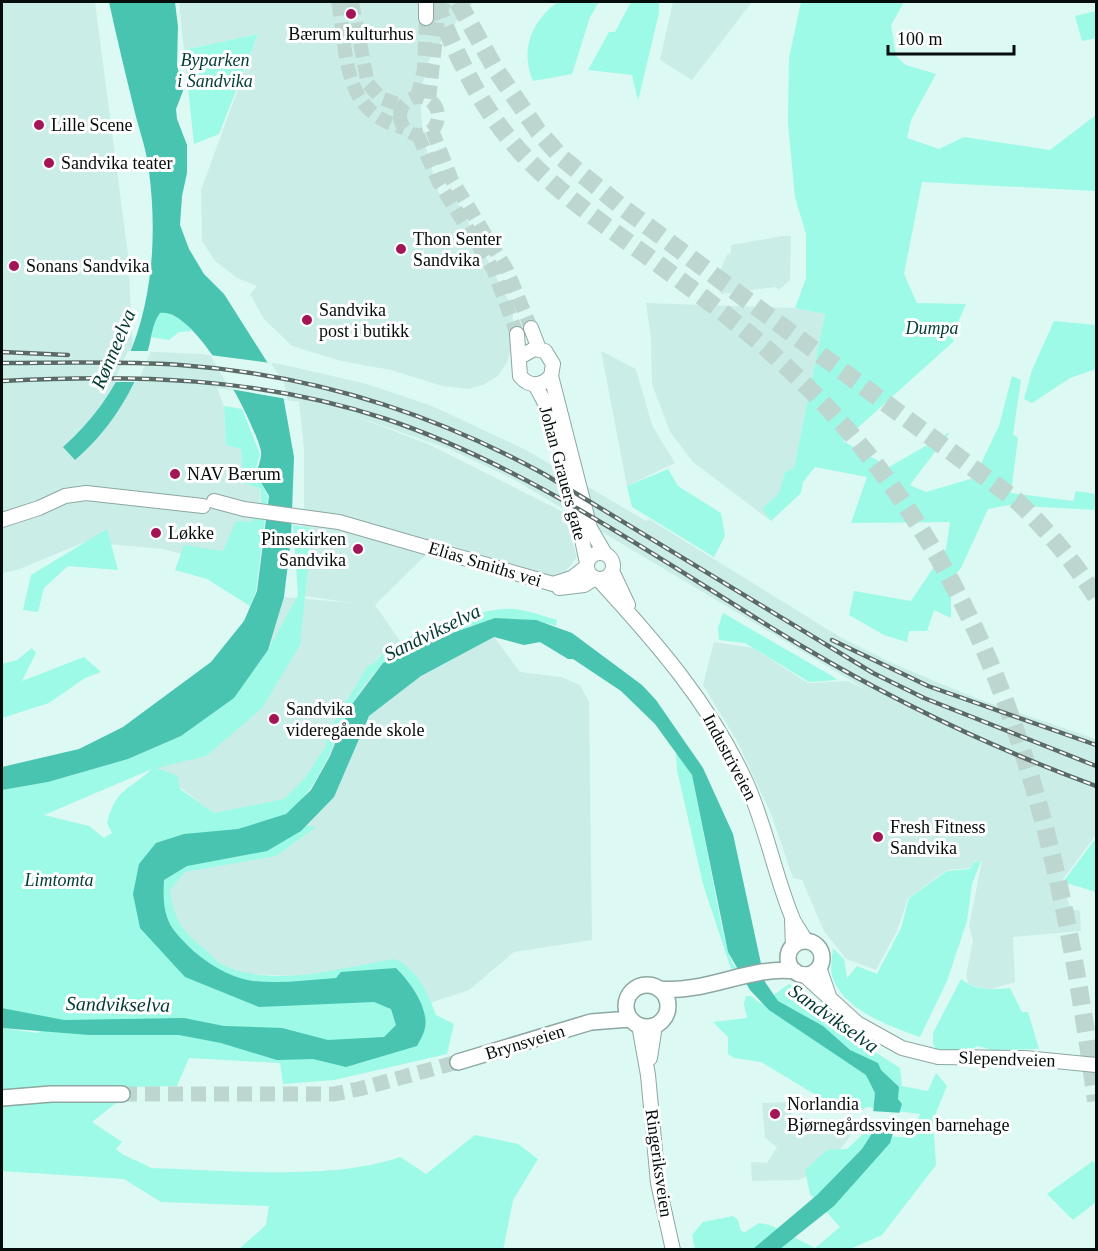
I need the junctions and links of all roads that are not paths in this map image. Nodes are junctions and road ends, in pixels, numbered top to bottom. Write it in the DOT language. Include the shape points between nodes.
graph roads {
  1 [pos="426,2"];
  2 [pos="426,18"];
  3 [pos="531,328"];
  4 [pos="517,334"];
  5 [pos="539,349"];
  6 [pos="520,357"];
  7 [pos="551,376"];
  8 [pos="535,385"];
  9 [pos="2,520"];
  10 [pos="380,534"];
  11 [pos="604,552"];
  12 [pos="587,564"];
  13 [pos="612,572"];
  14 [pos="597,578"];
  15 [pos="632,613"];
  16 [pos="793,959"];
  17 [pos="819,967"];
  18 [pos="714,985"];
  19 [pos="659,989"];
  20 [pos="830,999"];
  21 [pos="626,1001"];
  22 [pos="667,1009"];
  23 [pos="591,1022"];
  24 [pos="634,1022"];
  25 [pos="655,1025"];
  26 [pos="918,1053"];
  27 [pos="458,1062"];
  28 [pos="1096,1065"];
  29 [pos="648,1075"];
  30 [pos="122,1094"];
  31 [pos="2,1098"];
  32 [pos="673,1250"];
  1 -- 2 [label="main road"];
  3 -- 5 [label="main road"];
  4 -- 6 [label="main road"];
  5 -- 6 [label="main road" via="528,350"];
  5 -- 7 [label="main road" via="552,359"];
  6 -- 8 [label="main road" via="520,376"];
  7 -- 8 [label="main road"];
  7 -- 11 [label="main road, Johan Grauers gate" via="590,528"];
  8 -- 12 [label="main road, Johan Grauers gate" via="566,468"];
  9 -- 10 [label="main road, Elias Smiths vei" via="33,509 61,489 72,487 310,517"];
  10 -- 12 [label="main road, Elias Smiths vei" via="553,584 572,578"];
  10 -- 14 [label="main road, Elias Smiths vei" via="405,548 502,579 562,589"];
  11 -- 12 [label="main road" via="594,554"];
  11 -- 13 [label="main road" via="613,560"];
  12 -- 14 [label="main road"];
  13 -- 14 [label="main road"];
  13 -- 15 [label="main road, Industriveien"];
  14 -- 15 [label="main road, Industriveien"];
  15 -- 16 [label="main road, Industriveien" via="725,740 760,816 792,920"];
  16 -- 17 [label="main road" via="812,973"];
  16 -- 17 [label="main road" via="814,943 822,958"];
  16 -- 18 [label="main road" via="762,974"];
  16 -- 20 [label="main road, Industriveien"];
  17 -- 20 [label="main road"];
  18 -- 19 [label="main road"];
  18 -- 22 [label="main road"];
  19 -- 21 [label="main road" via="642,985"];
  19 -- 22 [label="main road"];
  20 -- 26 [label="main road, Industriveien" via="867,1031"];
  21 -- 23 [label="main road, Brynsveien"];
  21 -- 24 [label="main road"];
  22 -- 25 [label="main road"];
  23 -- 24 [label="main road, Brynsveien"];
  23 -- 27 [label="main road, Brynsveien"];
  24 -- 25 [label="main road"];
  24 -- 29 [label="main road, Ringeriksveien"];
  25 -- 29 [label="main road, Ringeriksveien"];
  26 -- 28 [label="main road, Slependveien" via="956,1058 1052,1059"];
  29 -- 32 [label="main road, Ringeriksveien" via="655,1163"];
  30 -- 31 [label="main road"];
}
